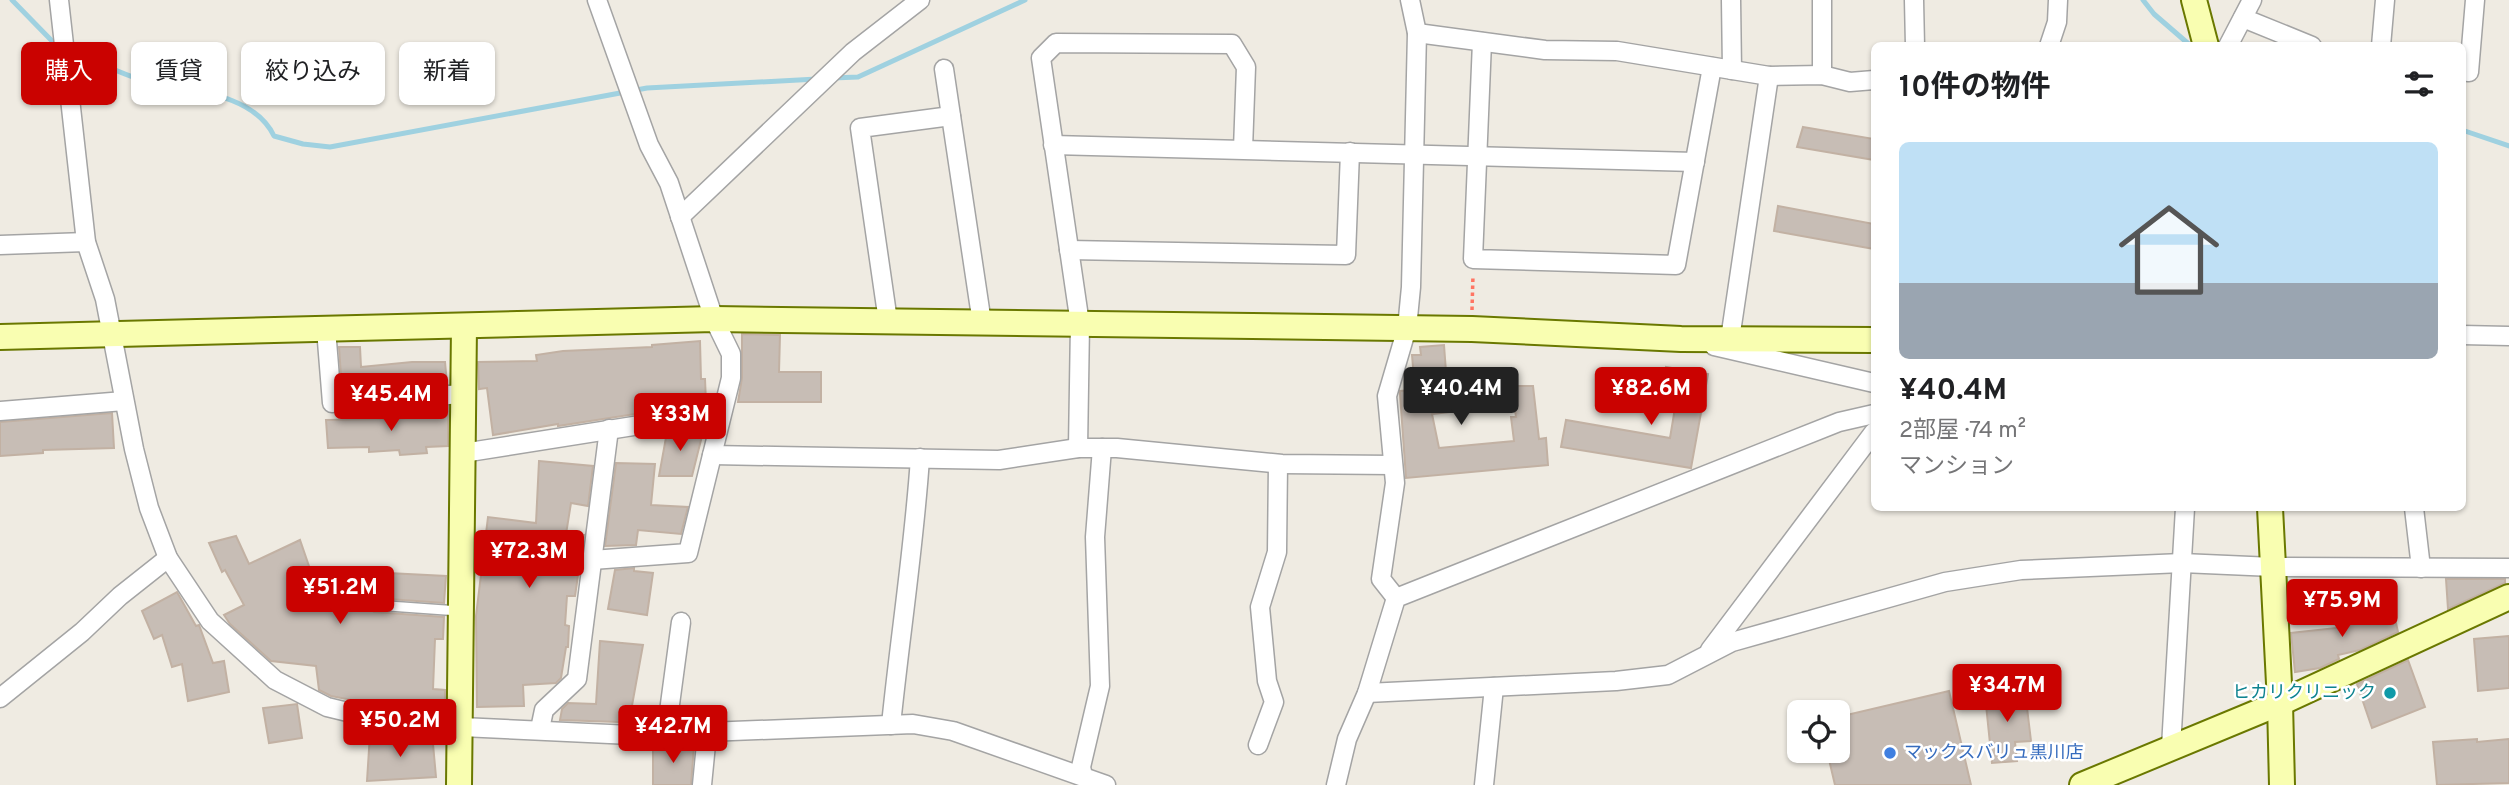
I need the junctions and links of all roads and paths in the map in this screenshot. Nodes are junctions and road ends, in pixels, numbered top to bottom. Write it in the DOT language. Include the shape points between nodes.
graph roads {
  1 [pos="59,0"];
  2 [pos="597,0"];
  3 [pos="920,0"];
  4 [pos="1410,0"];
  5 [pos="1731,0"];
  6 [pos="1822,0"];
  7 [pos="1914,0"];
  8 [pos="2058,0"];
  9 [pos="2194,0"];
  10 [pos="2252,0"];
  11 [pos="2385,0"];
  12 [pos="2475,0"];
  13 [pos="2243,18"];
  14 [pos="1417,33"];
  15 [pos="1482,42"];
  16 [pos="1915,42"];
  17 [pos="2050,42"];
  18 [pos="2205,42"];
  19 [pos="2230,42"];
  20 [pos="2302,42"];
  21 [pos="2381,42"];
  22 [pos="1712,67"];
  23 [pos="944,69"];
  24 [pos="1732,70"];
  25 [pos="2466,72"];
  26 [pos="1822,75"];
  27 [pos="1769,76"];
  28 [pos="1871,80"];
  29 [pos="951,116"];
  30 [pos="1053,145"];
  31 [pos="1243,149"];
  32 [pos="1350,152"];
  33 [pos="1414,153"];
  34 [pos="1478,156"];
  35 [pos="1695,162"];
  36 [pos="680,217"];
  37 [pos="86,242"];
  38 [pos="0,245"];
  39 [pos="1069,250"];
  40 [pos="1473,259"];
  41 [pos="714,319"];
  42 [pos="888,321"];
  43 [pos="982,323"];
  44 [pos="1080,324"];
  45 [pos="464,326"];
  46 [pos="1407,328"];
  47 [pos="326,329"];
  48 [pos="1472,329"];
  49 [pos="110,333"];
  50 [pos="2466,335"];
  51 [pos="2509,336"];
  52 [pos="0,337"];
  53 [pos="1681,339"];
  54 [pos="1730,339"];
  55 [pos="1871,340"];
  56 [pos="1871,382"];
  57 [pos="464,394"];
  58 [pos="124,401"];
  59 [pos="0,411"];
  60 [pos="722,412"];
  61 [pos="1871,415"];
  62 [pos="609,429"];
  63 [pos="1871,436"];
  64 [pos="1078,448"];
  65 [pos="1102,448"];
  66 [pos="463,453"];
  67 [pos="712,454"];
  68 [pos="920,458"];
  69 [pos="1278,464"];
  70 [pos="1393,465"];
  71 [pos="2185,511"];
  72 [pos="2270,511"];
  73 [pos="2414,511"];
  74 [pos="168,558"];
  75 [pos="592,560"];
  76 [pos="2182,563"];
  77 [pos="2273,567"];
  78 [pos="2509,568"];
  79 [pos="2421,569"];
  80 [pos="2509,597"];
  81 [pos="1396,598"];
  82 [pos="375,605"];
  83 [pos="461,611"];
  84 [pos="681,622"];
  85 [pos="1706,656"];
  86 [pos="1494,687"];
  87 [pos="1367,692"];
  88 [pos="0,698"];
  89 [pos="2280,703"];
  90 [pos="891,725"];
  91 [pos="460,728"];
  92 [pos="540,729"];
  93 [pos="666,734"];
  94 [pos="707,734"];
  95 [pos="1258,744"];
  96 [pos="2171,747"];
  97 [pos="1083,776"];
  98 [pos="1058,777"];
  99 [pos="459,785"];
  100 [pos="702,785"];
  101 [pos="1106,785"];
  102 [pos="1336,785"];
  103 [pos="1484,785"];
  104 [pos="2081,785"];
  105 [pos="2281,785"];
  1 -- 37 [label="street"];
  2 -- 36 [label="street"];
  3 -- 36 [label="street" via="853,52"];
  4 -- 14 [label="street"];
  5 -- 24 [label="street"];
  6 -- 26 [label="street"];
  7 -- 16 [label="street"];
  8 -- 17 [label="street"];
  9 -- 18 [label="street"];
  10 -- 13 [label="street"];
  11 -- 21 [label="street"];
  12 -- 25 [label="street"];
  13 -- 19 [label="street"];
  13 -- 20 [label="street"];
  14 -- 15 [label="street"];
  14 -- 33 [label="street"];
  15 -- 22 [label="street" via="1545,50 1617,51"];
  15 -- 34 [label="street"];
  22 -- 24 [label="street"];
  22 -- 35 [label="street"];
  23 -- 29 [label="street"];
  24 -- 27 [label="street"];
  26 -- 27 [label="street"];
  26 -- 28 [label="street" via="1850,82"];
  27 -- 54 [label="street"];
  29 -- 42 [label="street" via="860,128"];
  29 -- 43 [label="street"];
  30 -- 31 [label="street"];
  30 -- 31 [label="street" via="1041,58 1056,43 1232,44 1247,67"];
  30 -- 39 [label="street"];
  31 -- 32 [label="street"];
  32 -- 33 [label="street"];
  32 -- 39 [label="street" via="1346,255"];
  33 -- 34 [label="street"];
  33 -- 46 [label="street"];
  34 -- 35 [label="street"];
  34 -- 40 [label="street"];
  35 -- 40 [label="street" via="1676,265"];
  36 -- 41 [label="street"];
  37 -- 38 [label="street"];
  37 -- 49 [label="street" via="105,299"];
  39 -- 44 [label="street"];
  40 -- 48 [label="path"];
  41 -- 42 [label="street"];
  41 -- 45 [label="street"];
  41 -- 60 [label="street" via="731,354 731,378"];
  42 -- 43 [label="street"];
  43 -- 44 [label="street"];
  44 -- 46 [label="street"];
  44 -- 64 [label="street"];
  45 -- 47 [label="street"];
  45 -- 57 [label="street"];
  46 -- 48 [label="street"];
  46 -- 70 [label="street" via="1387,396"];
  47 -- 49 [label="street"];
  47 -- 57 [label="street" via="332,403"];
  48 -- 53 [label="street"];
  49 -- 52 [label="street"];
  49 -- 58 [label="street"];
  50 -- 51 [label="street"];
  53 -- 54 [label="street"];
  53 -- 56 [label="street"];
  54 -- 55 [label="street"];
  57 -- 66 [label="street"];
  58 -- 59 [label="street"];
  58 -- 74 [label="street" via="149,508"];
  60 -- 62 [label="street"];
  60 -- 67 [label="street"];
  61 -- 81 [label="street" via="1839,422"];
  62 -- 66 [label="street"];
  62 -- 75 [label="street"];
  63 -- 85 [label="street"];
  64 -- 65 [label="street"];
  64 -- 68 [label="street" via="999,460"];
  65 -- 69 [label="street"];
  65 -- 97 [label="street" via="1095,537 1100,687 1081,767"];
  66 -- 83 [label="street"];
  67 -- 68 [label="street"];
  67 -- 75 [label="street" via="688,553"];
  68 -- 90 [label="street"];
  69 -- 70 [label="street"];
  69 -- 95 [label="street" via="1277,552 1259,607 1267,681 1274,702"];
  70 -- 81 [label="street" via="1395,483 1381,579"];
  71 -- 76 [label="street"];
  72 -- 77 [label="street"];
  73 -- 79 [label="street"];
  74 -- 88 [label="street"];
  74 -- 91 [label="street" via="210,621 275,680 327,707 397,724"];
  75 -- 92 [label="street" via="577,679 544,710"];
  76 -- 77 [label="street"];
  76 -- 85 [label="street" via="2021,570 1945,582 1732,642"];
  76 -- 96 [label="street"];
  77 -- 79 [label="street"];
  77 -- 89 [label="street"];
  78 -- 79 [label="street"];
  80 -- 89 [label="street"];
  81 -- 87 [label="street"];
  82 -- 83 [label="lane"];
  83 -- 91 [label="street"];
  84 -- 93 [label="street"];
  85 -- 86 [label="street" via="1668,675"];
  86 -- 87 [label="street"];
  86 -- 103 [label="street"];
  87 -- 102 [label="street" via="1347,739"];
  89 -- 96 [label="street"];
  89 -- 105 [label="street"];
  90 -- 94 [label="street"];
  90 -- 98 [label="street" via="953,731"];
  91 -- 92 [label="street"];
  91 -- 99 [label="street"];
  92 -- 93 [label="street"];
  93 -- 94 [label="street"];
  94 -- 100 [label="street"];
  96 -- 104 [label="street"];
  97 -- 98 [label="street"];
  97 -- 101 [label="street"];
}
